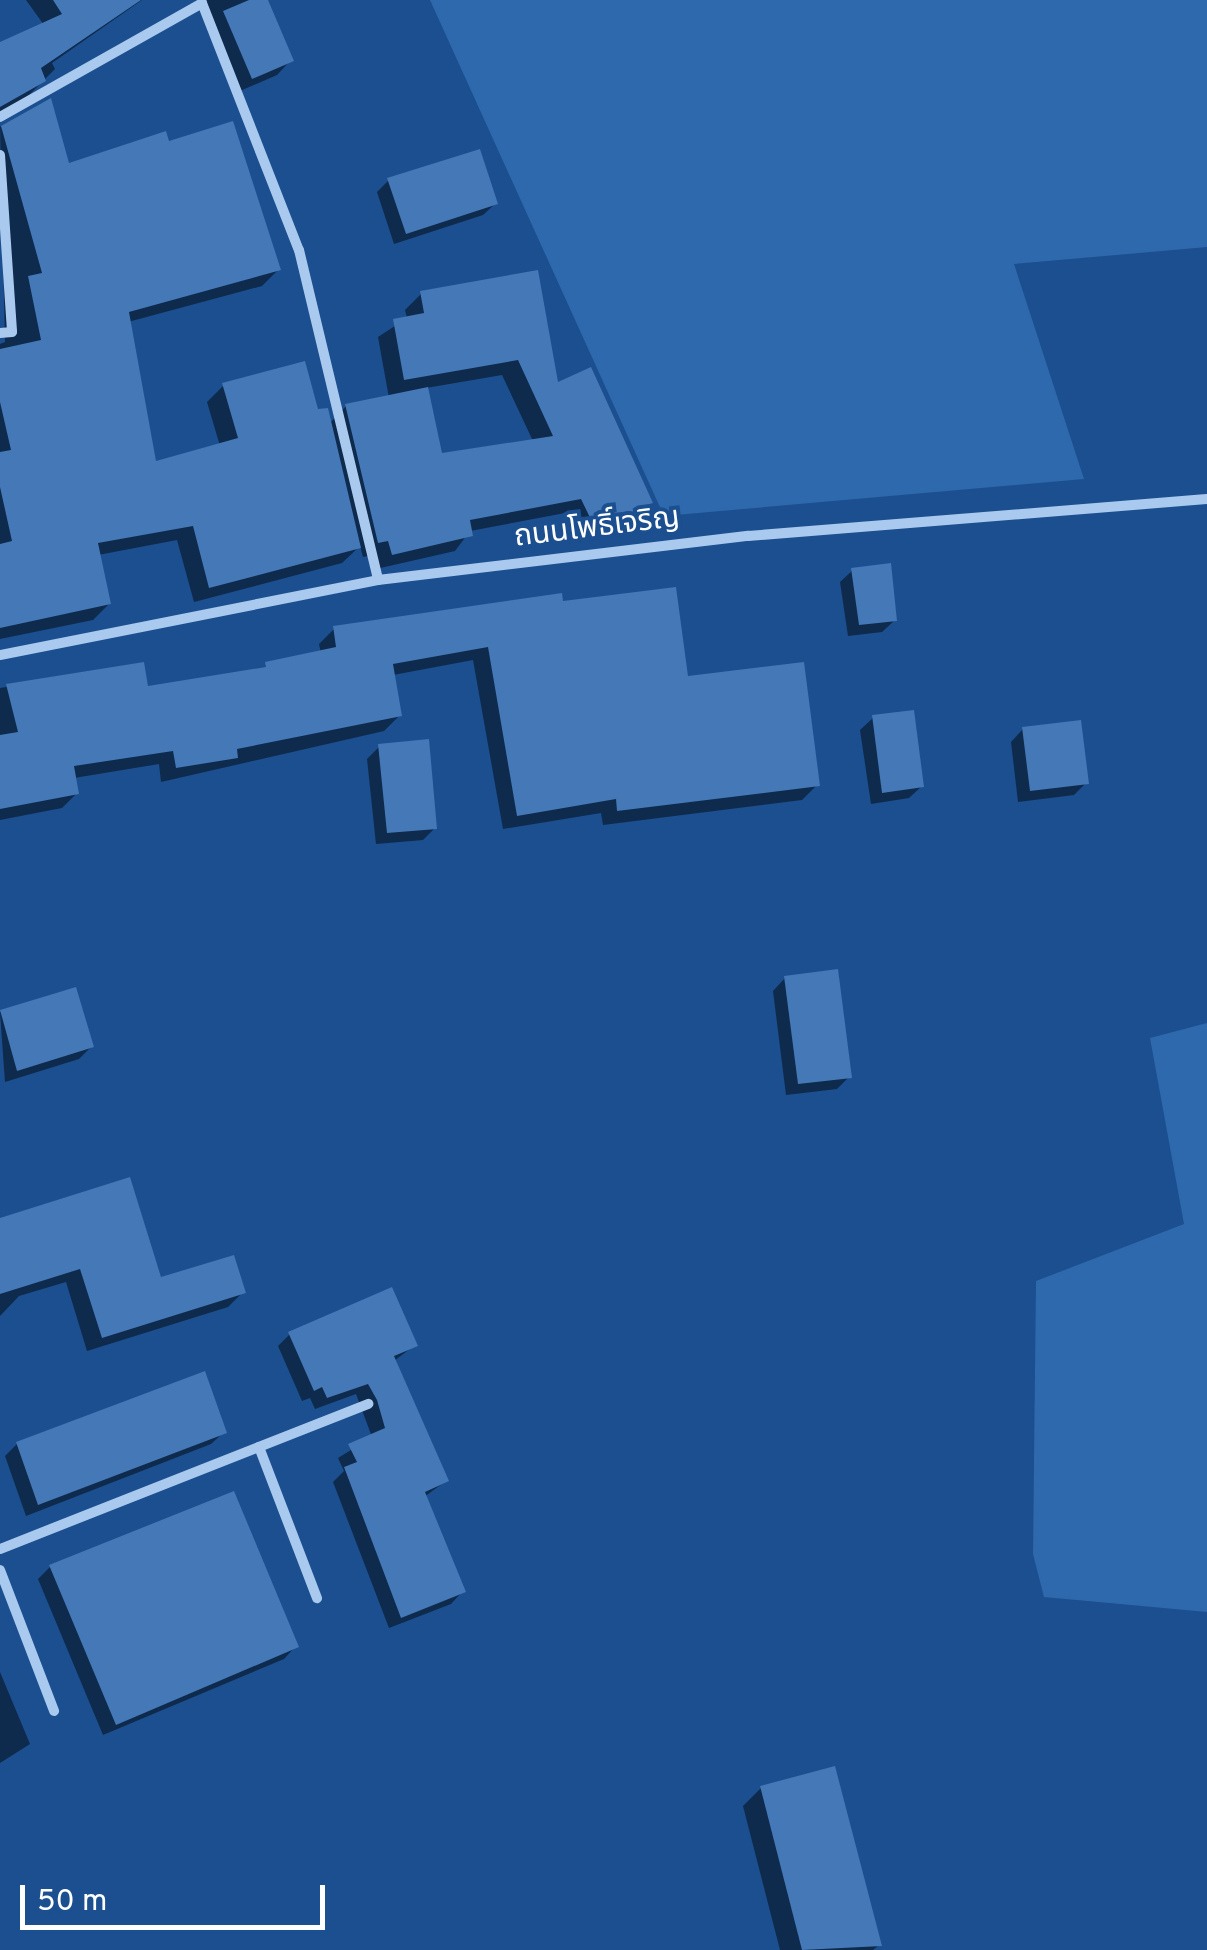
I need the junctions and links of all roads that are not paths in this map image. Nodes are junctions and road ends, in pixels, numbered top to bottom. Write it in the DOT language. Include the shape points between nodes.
graph roads {
  1 [pos="0,116"];
  2 [pos="0,155"];
  3 [pos="0,332"];
  4 [pos="1207,499"];
  5 [pos="378,580"];
  6 [pos="0,655"];
  7 [pos="368,1404"];
  8 [pos="259,1447"];
  9 [pos="0,1548"];
  10 [pos="0,1570"];
  11 [pos="316,1598"];
  12 [pos="54,1711"];
  1 -- 5 [label="street" via="202,3 299,250"];
  2 -- 3 [label="street" via="12,332"];
  4 -- 5 [label="street, ถนนโพธิ์เจริญ" via="748,536"];
  5 -- 6 [label="street, ถนนโพธิ์เจริญ"];
  7 -- 8 [label="street"];
  8 -- 9 [label="street"];
  8 -- 11 [label="street"];
  10 -- 12 [label="street"];
}
